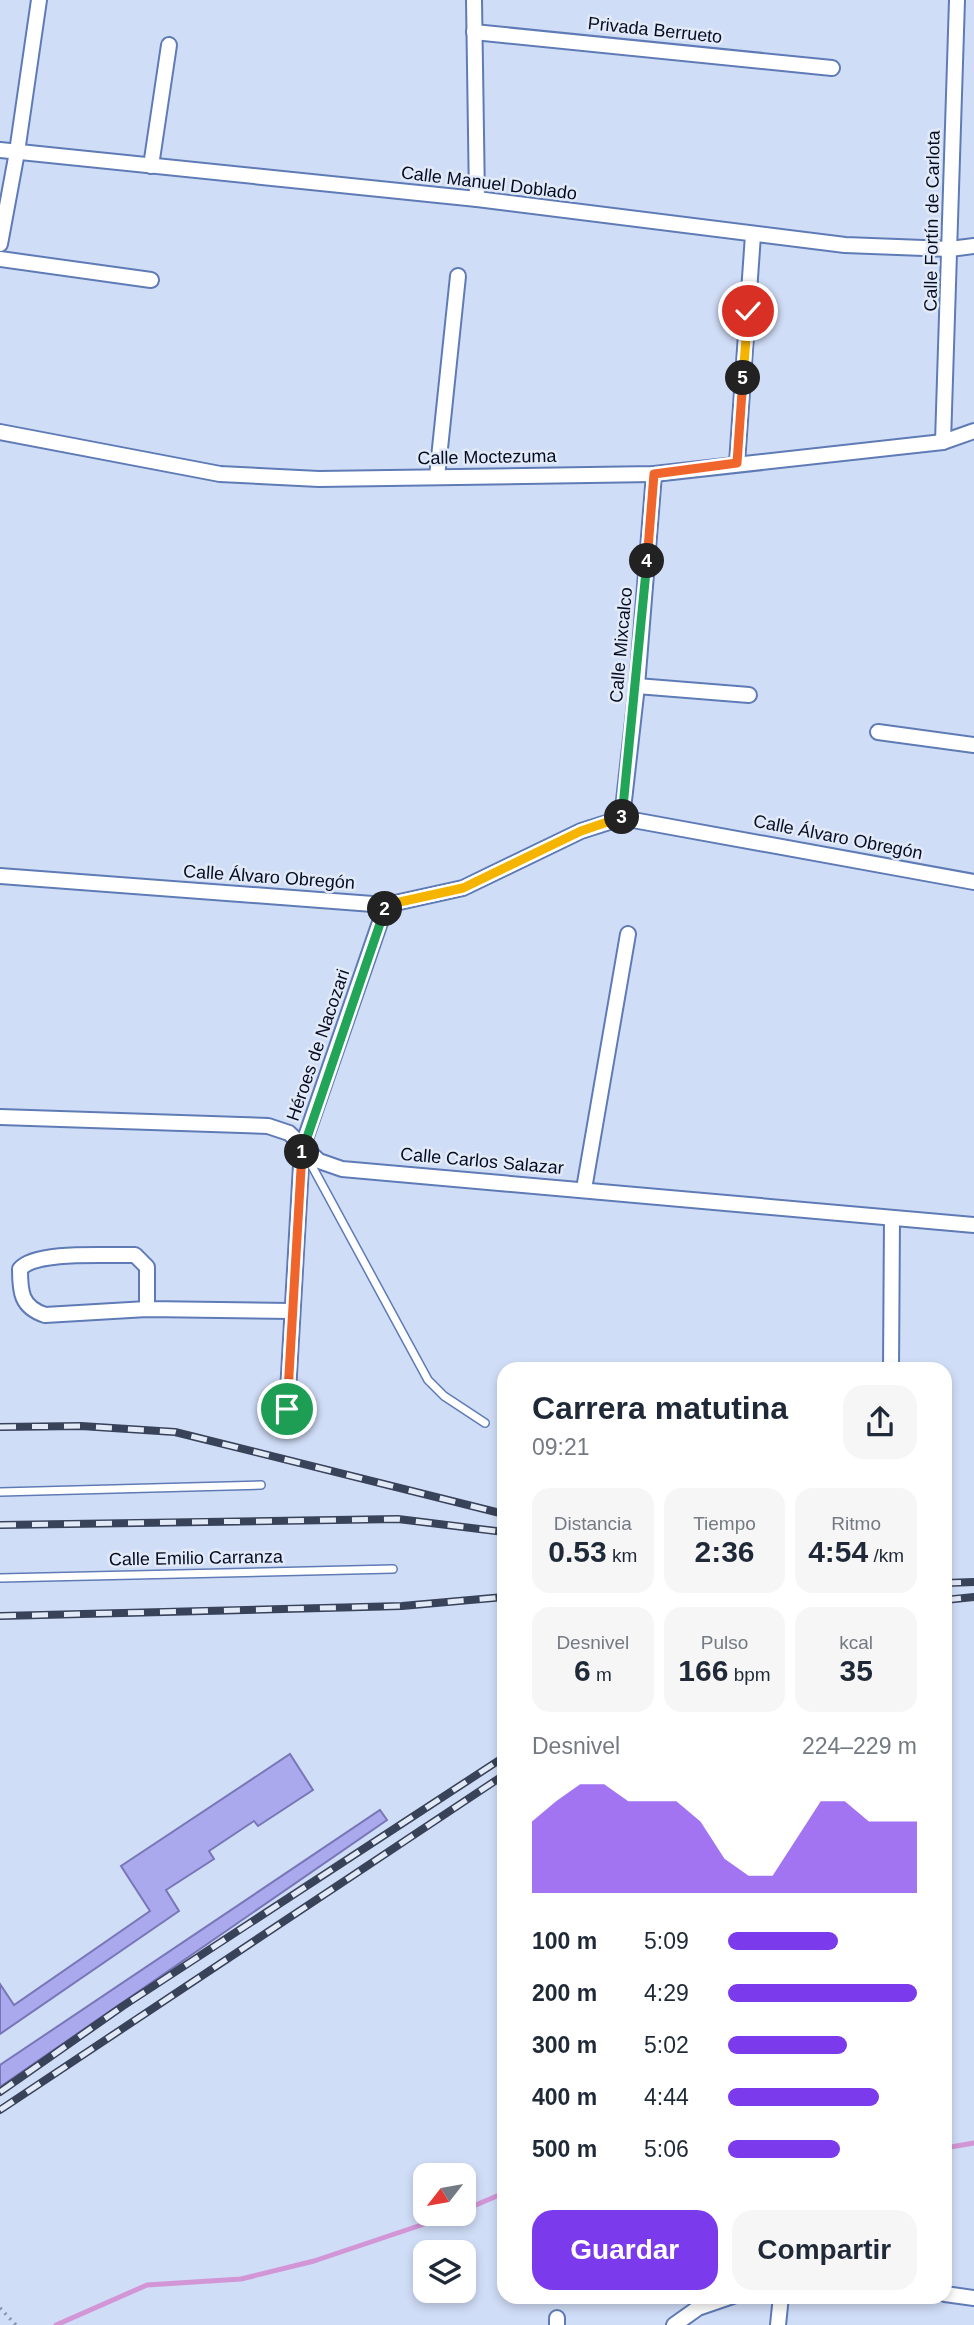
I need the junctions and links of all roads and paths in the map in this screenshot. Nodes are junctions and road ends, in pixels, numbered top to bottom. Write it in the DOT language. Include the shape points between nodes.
graph roads {
  1 [pos="39,0"];
  2 [pos="474,0"];
  3 [pos="957,0"];
  4 [pos="474,32"];
  5 [pos="169,45"];
  6 [pos="832,68"];
  7 [pos="0,150"];
  8 [pos="17,152"];
  9 [pos="151,166"];
  10 [pos="477,200"];
  11 [pos="753,235"];
  12 [pos="0,244"];
  13 [pos="974,246"];
  14 [pos="950,249"];
  15 [pos="0,259"];
  16 [pos="458,276"];
  17 [pos="151,280"];
  18 [pos="974,431"];
  19 [pos="0,432"];
  20 [pos="943,442"];
  21 [pos="737,463"];
  22 [pos="654,474"];
  23 [pos="437,477"];
  24 [pos="637,686"];
  25 [pos="749,695"];
  26 [pos="878,732"];
  27 [pos="974,745"];
  28 [pos="622,818"];
  29 [pos="0,876"];
  30 [pos="974,882"];
  31 [pos="386,905"];
  32 [pos="628,934"];
  33 [pos="0,1117"];
  34 [pos="302,1148"];
  35 [pos="584,1189"];
  36 [pos="892,1218"];
  37 [pos="974,1225"];
  38 [pos="147,1310"];
  39 [pos="291,1311"];
  40 [pos="891,1362"];
  41 [pos="287,1409"];
  42 [pos="485,1423"];
  43 [pos="261,1485"];
  44 [pos="0,1492"];
  45 [pos="393,1569"];
  46 [pos="0,1578"];
  47 [pos="952,2295"];
  48 [pos="974,2298"];
  49 [pos="710,2304"];
  50 [pos="780,2304"];
  51 [pos="0,2308"];
  52 [pos="16,2325"];
  53 [pos="674,2325"];
  54 [pos="778,2325"];
  1 -- 8 [label="street"];
  2 -- 4 [label="street"];
  3 -- 14 [label="street, Calle Fortín de Carlota"];
  4 -- 6 [label="street, Privada Berrueto"];
  4 -- 10 [label="street"];
  5 -- 9 [label="street"];
  7 -- 8 [label="street, Calle Manuel Doblado"];
  8 -- 9 [label="street, Calle Manuel Doblado"];
  8 -- 12 [label="street"];
  9 -- 10 [label="street, Calle Manuel Doblado"];
  10 -- 11 [label="street, Calle Manuel Doblado"];
  11 -- 14 [label="street, Calle Manuel Doblado"];
  11 -- 21 [label="street"];
  13 -- 14 [label="street, Calle Manuel Doblado"];
  14 -- 20 [label="street, Calle Fortín de Carlota"];
  15 -- 17 [label="street"];
  16 -- 23 [label="street"];
  18 -- 20 [label="street, Calle Moctezuma"];
  19 -- 23 [label="street, Calle Moctezuma" via="220,474 320,479"];
  20 -- 21 [label="street, Calle Moctezuma"];
  21 -- 22 [label="street, Calle Moctezuma"];
  22 -- 23 [label="street, Calle Moctezuma"];
  22 -- 24 [label="street, Calle Mixcalco"];
  24 -- 25 [label="street"];
  24 -- 28 [label="street, Calle Mixcalco"];
  26 -- 27 [label="street"];
  28 -- 30 [label="street, Calle Álvaro Obregón"];
  28 -- 31 [label="street, Calle Álvaro Obregón" via="581,831 463,888"];
  29 -- 31 [label="street, Calle Álvaro Obregón"];
  31 -- 34 [label="street, Héroes de Nacozari"];
  32 -- 35 [label="street"];
  33 -- 34 [label="street, Calle Carlos Salazar" via="268,1126 289,1133"];
  34 -- 35 [label="street, Calle Carlos Salazar" via="319,1161 342,1168"];
  34 -- 39 [label="street, Héroes de Nacozari"];
  34 -- 42 [label="lane" via="428,1380"];
  35 -- 36 [label="street, Calle Carlos Salazar"];
  36 -- 37 [label="street, Calle Carlos Salazar"];
  36 -- 40 [label="street"];
  38 -- 38 [label="street" via="45,1314 32,1310 20,1290 20,1269 41,1258 135,1255 147,1267"];
  38 -- 39 [label="street"];
  39 -- 41 [label="street, Héroes de Nacozari"];
  43 -- 44 [label="lane"];
  45 -- 46 [label="lane, Calle Emilio Carranza"];
  47 -- 48 [label="street"];
  49 -- 53 [label="street"];
  50 -- 54 [label="street"];
  51 -- 52 [label="path"];
}
